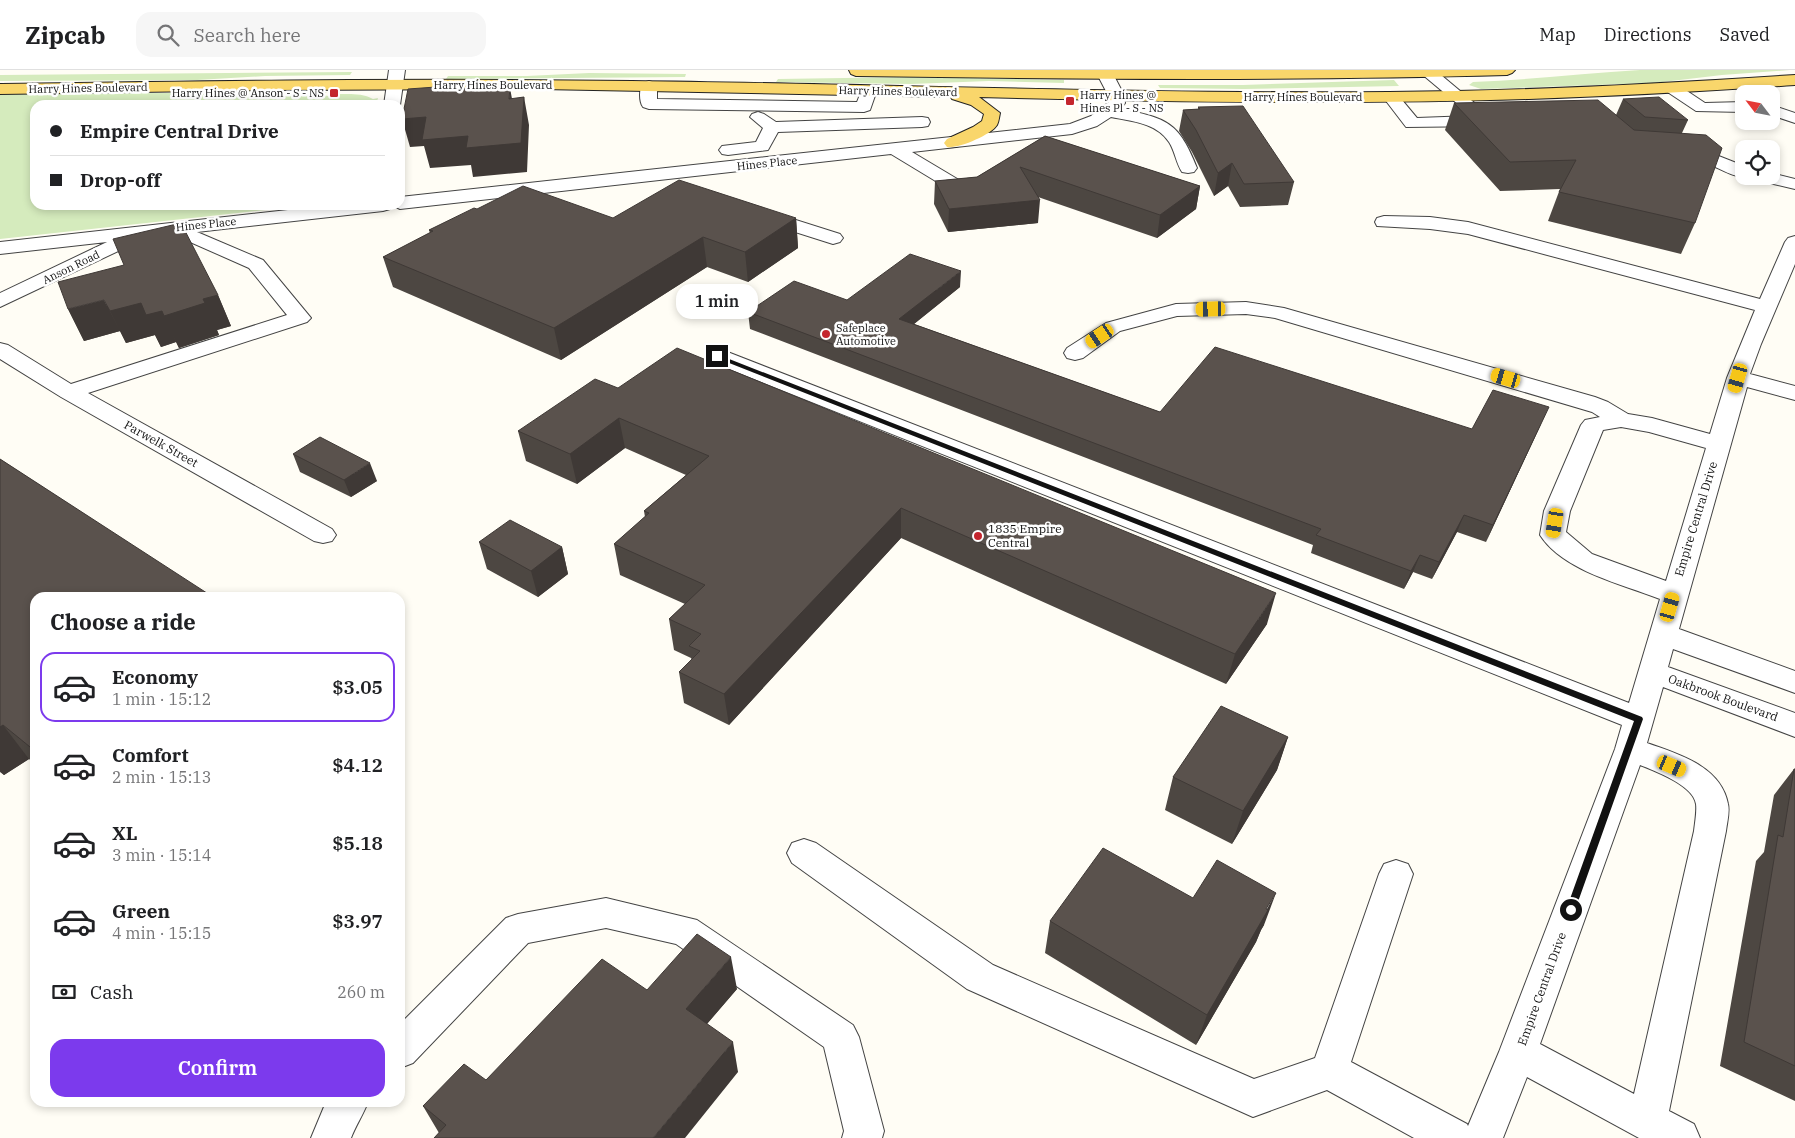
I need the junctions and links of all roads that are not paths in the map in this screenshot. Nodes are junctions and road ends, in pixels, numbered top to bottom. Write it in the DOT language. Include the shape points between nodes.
graph roads {
  1 [pos="727,70"];
  2 [pos="1507,70"];
  3 [pos="840,71"];
  4 [pos="877,71"];
  5 [pos="945,71"];
  6 [pos="995,71"];
  7 [pos="1426,71"];
  8 [pos="1057,72"];
  9 [pos="1104,72"];
  10 [pos="1227,73"];
  11 [pos="396,77"];
  12 [pos="1795,80"];
  13 [pos="1727,85"];
  14 [pos="649,86"];
  15 [pos="719,87"];
  16 [pos="1672,88"];
  17 [pos="0,89"];
  18 [pos="869,90"];
  19 [pos="1735,90"];
  20 [pos="948,92"];
  21 [pos="1561,93"];
  22 [pos="1116,95"];
  23 [pos="1795,95"];
  24 [pos="1455,96"];
  25 [pos="1391,97"];
  26 [pos="393,100"];
  27 [pos="741,105"];
  28 [pos="864,106"];
  29 [pos="1735,107"];
  30 [pos="1579,109"];
  31 [pos="1109,112"];
  32 [pos="1780,113"];
  33 [pos="1795,118"];
  34 [pos="1488,121"];
  35 [pos="1507,121"];
  36 [pos="922,122"];
  37 [pos="881,124"];
  38 [pos="772,127"];
  39 [pos="953,143"];
  40 [pos="895,149"];
  41 [pos="714,152"];
  42 [pos="1666,154"];
  43 [pos="1188,168"];
  44 [pos="1735,169"];
  45 [pos="1780,180"];
  46 [pos="1795,184"];
  47 [pos="963,190"];
  48 [pos="405,202"];
  49 [pos="742,209"];
  50 [pos="332,210"];
  51 [pos="1384,222"];
  52 [pos="172,228"];
  53 [pos="141,232"];
  54 [pos="833,238"];
  55 [pos="0,248"];
  56 [pos="1793,253"];
  57 [pos="0,301"];
  58 [pos="1767,307"];
  59 [pos="0,350"];
  60 [pos="1075,354"];
  61 [pos="717,356"];
  62 [pos="1738,378"];
  63 [pos="69,392"];
  64 [pos="1795,393"];
  65 [pos="1622,420"];
  66 [pos="1719,444"];
  67 [pos="322,535"];
  68 [pos="1674,594"];
  69 [pos="1662,634"];
  70 [pos="1652,672"];
  71 [pos="1795,682"];
  72 [pos="1795,725"];
  73 [pos="1634,734"];
  74 [pos="804,853"];
  75 [pos="1396,874"];
  76 [pos="405,1045"];
  77 [pos="1518,1052"];
  78 [pos="1329,1071"];
  79 [pos="345,1107"];
  80 [pos="1647,1121"];
  81 [pos="331,1138"];
  82 [pos="862,1138"];
  83 [pos="1453,1138"];
  84 [pos="1483,1138"];
  85 [pos="1680,1138"];
  1 -- 15 [label="main road"];
  2 -- 7 [label="main road, Harry Hines Boulevard"];
  3 -- 4 [label="main road, Harry Hines Boulevard"];
  4 -- 5 [label="main road, Harry Hines Boulevard"];
  5 -- 6 [label="main road, Harry Hines Boulevard"];
  6 -- 8 [label="main road, Harry Hines Boulevard"];
  7 -- 10 [label="main road, Harry Hines Boulevard"];
  7 -- 24 [label="street"];
  8 -- 9 [label="main road, Harry Hines Boulevard"];
  9 -- 10 [label="main road, Harry Hines Boulevard"];
  9 -- 22 [label="street"];
  11 -- 14 [label="main road, Harry Hines Boulevard"];
  11 -- 17 [label="main road, Harry Hines Boulevard"];
  11 -- 26 [label="street"];
  12 -- 13 [label="main road, Harry Hines Boulevard"];
  13 -- 16 [label="main road, Harry Hines Boulevard"];
  13 -- 19 [label="street"];
  13 -- 23 [label="main road"];
  14 -- 15 [label="main road, Harry Hines Boulevard"];
  14 -- 27 [label="street" via="649,104"];
  15 -- 18 [label="main road, Harry Hines Boulevard"];
  15 -- 27 [label="street"];
  16 -- 21 [label="main road, Harry Hines Boulevard"];
  16 -- 29 [label="street" via="1702,108"];
  18 -- 20 [label="main road, Harry Hines Boulevard"];
  18 -- 28 [label="street"];
  20 -- 22 [label="main road, Harry Hines Boulevard"];
  20 -- 39 [label="main road" via="977,102 992,113 990,123"];
  21 -- 24 [label="main road, Harry Hines Boulevard"];
  21 -- 30 [label="street"];
  22 -- 25 [label="main road, Harry Hines Boulevard"];
  22 -- 31 [label="street" via="1117,103"];
  24 -- 25 [label="main road, Harry Hines Boulevard"];
  24 -- 34 [label="street"];
  25 -- 34 [label="street" via="1412,124"];
  27 -- 28 [label="street"];
  27 -- 38 [label="street"];
  28 -- 37 [label="street"];
  31 -- 39 [label="street, Hines Place" via="1072,129"];
  31 -- 43 [label="street" via="1167,129 1176,139"];
  32 -- 33 [label="street"];
  34 -- 35 [label="street"];
  36 -- 37 [label="street"];
  37 -- 38 [label="street"];
  38 -- 41 [label="street" via="762,146"];
  39 -- 40 [label="street, Hines Place"];
  40 -- 47 [label="street"];
  40 -- 48 [label="street, Hines Place"];
  42 -- 44 [label="street" via="1705,157"];
  45 -- 46 [label="street"];
  49 -- 54 [label="street"];
  50 -- 52 [label="street, Hines Place"];
  51 -- 58 [label="street" via="1468,228"];
  52 -- 53 [label="street, Hines Place"];
  52 -- 63 [label="street" via="256,264 300,318"];
  53 -- 55 [label="street, Hines Place"];
  53 -- 57 [label="street, Anson Road"];
  56 -- 58 [label="street, Empire Central Drive"];
  58 -- 62 [label="street, Empire Central Drive"];
  59 -- 63 [label="street, Parwelk Street"];
  60 -- 65 [label="street" via="1113,327 1176,310 1246,308 1277,312 1563,394 1600,407"];
  61 -- 73 [label="street"];
  62 -- 64 [label="street"];
  62 -- 66 [label="street, Empire Central Drive"];
  63 -- 67 [label="street, Parwelk Street"];
  65 -- 66 [label="street"];
  65 -- 68 [label="street" via="1593,425 1557,510 1553,535 1583,560"];
  66 -- 68 [label="street, Empire Central Drive"];
  68 -- 69 [label="street, Empire Central Drive"];
  69 -- 70 [label="street, Empire Central Drive"];
  69 -- 71 [label="street"];
  70 -- 72 [label="street, Oakbrook Boulevard"];
  70 -- 73 [label="street, Empire Central Drive"];
  73 -- 77 [label="street, Empire Central Drive"];
  73 -- 80 [label="street" via="1702,783 1712,801 1710,831"];
  74 -- 78 [label="street" via="980,977 1253,1098"];
  75 -- 78 [label="street"];
  76 -- 82 [label="street" via="518,929 606,912 685,931 840,1037 864,1131"];
  77 -- 80 [label="street"];
  77 -- 84 [label="street, Empire Central Drive"];
  78 -- 83 [label="street"];
  79 -- 81 [label="street"];
  80 -- 85 [label="street"];
}
